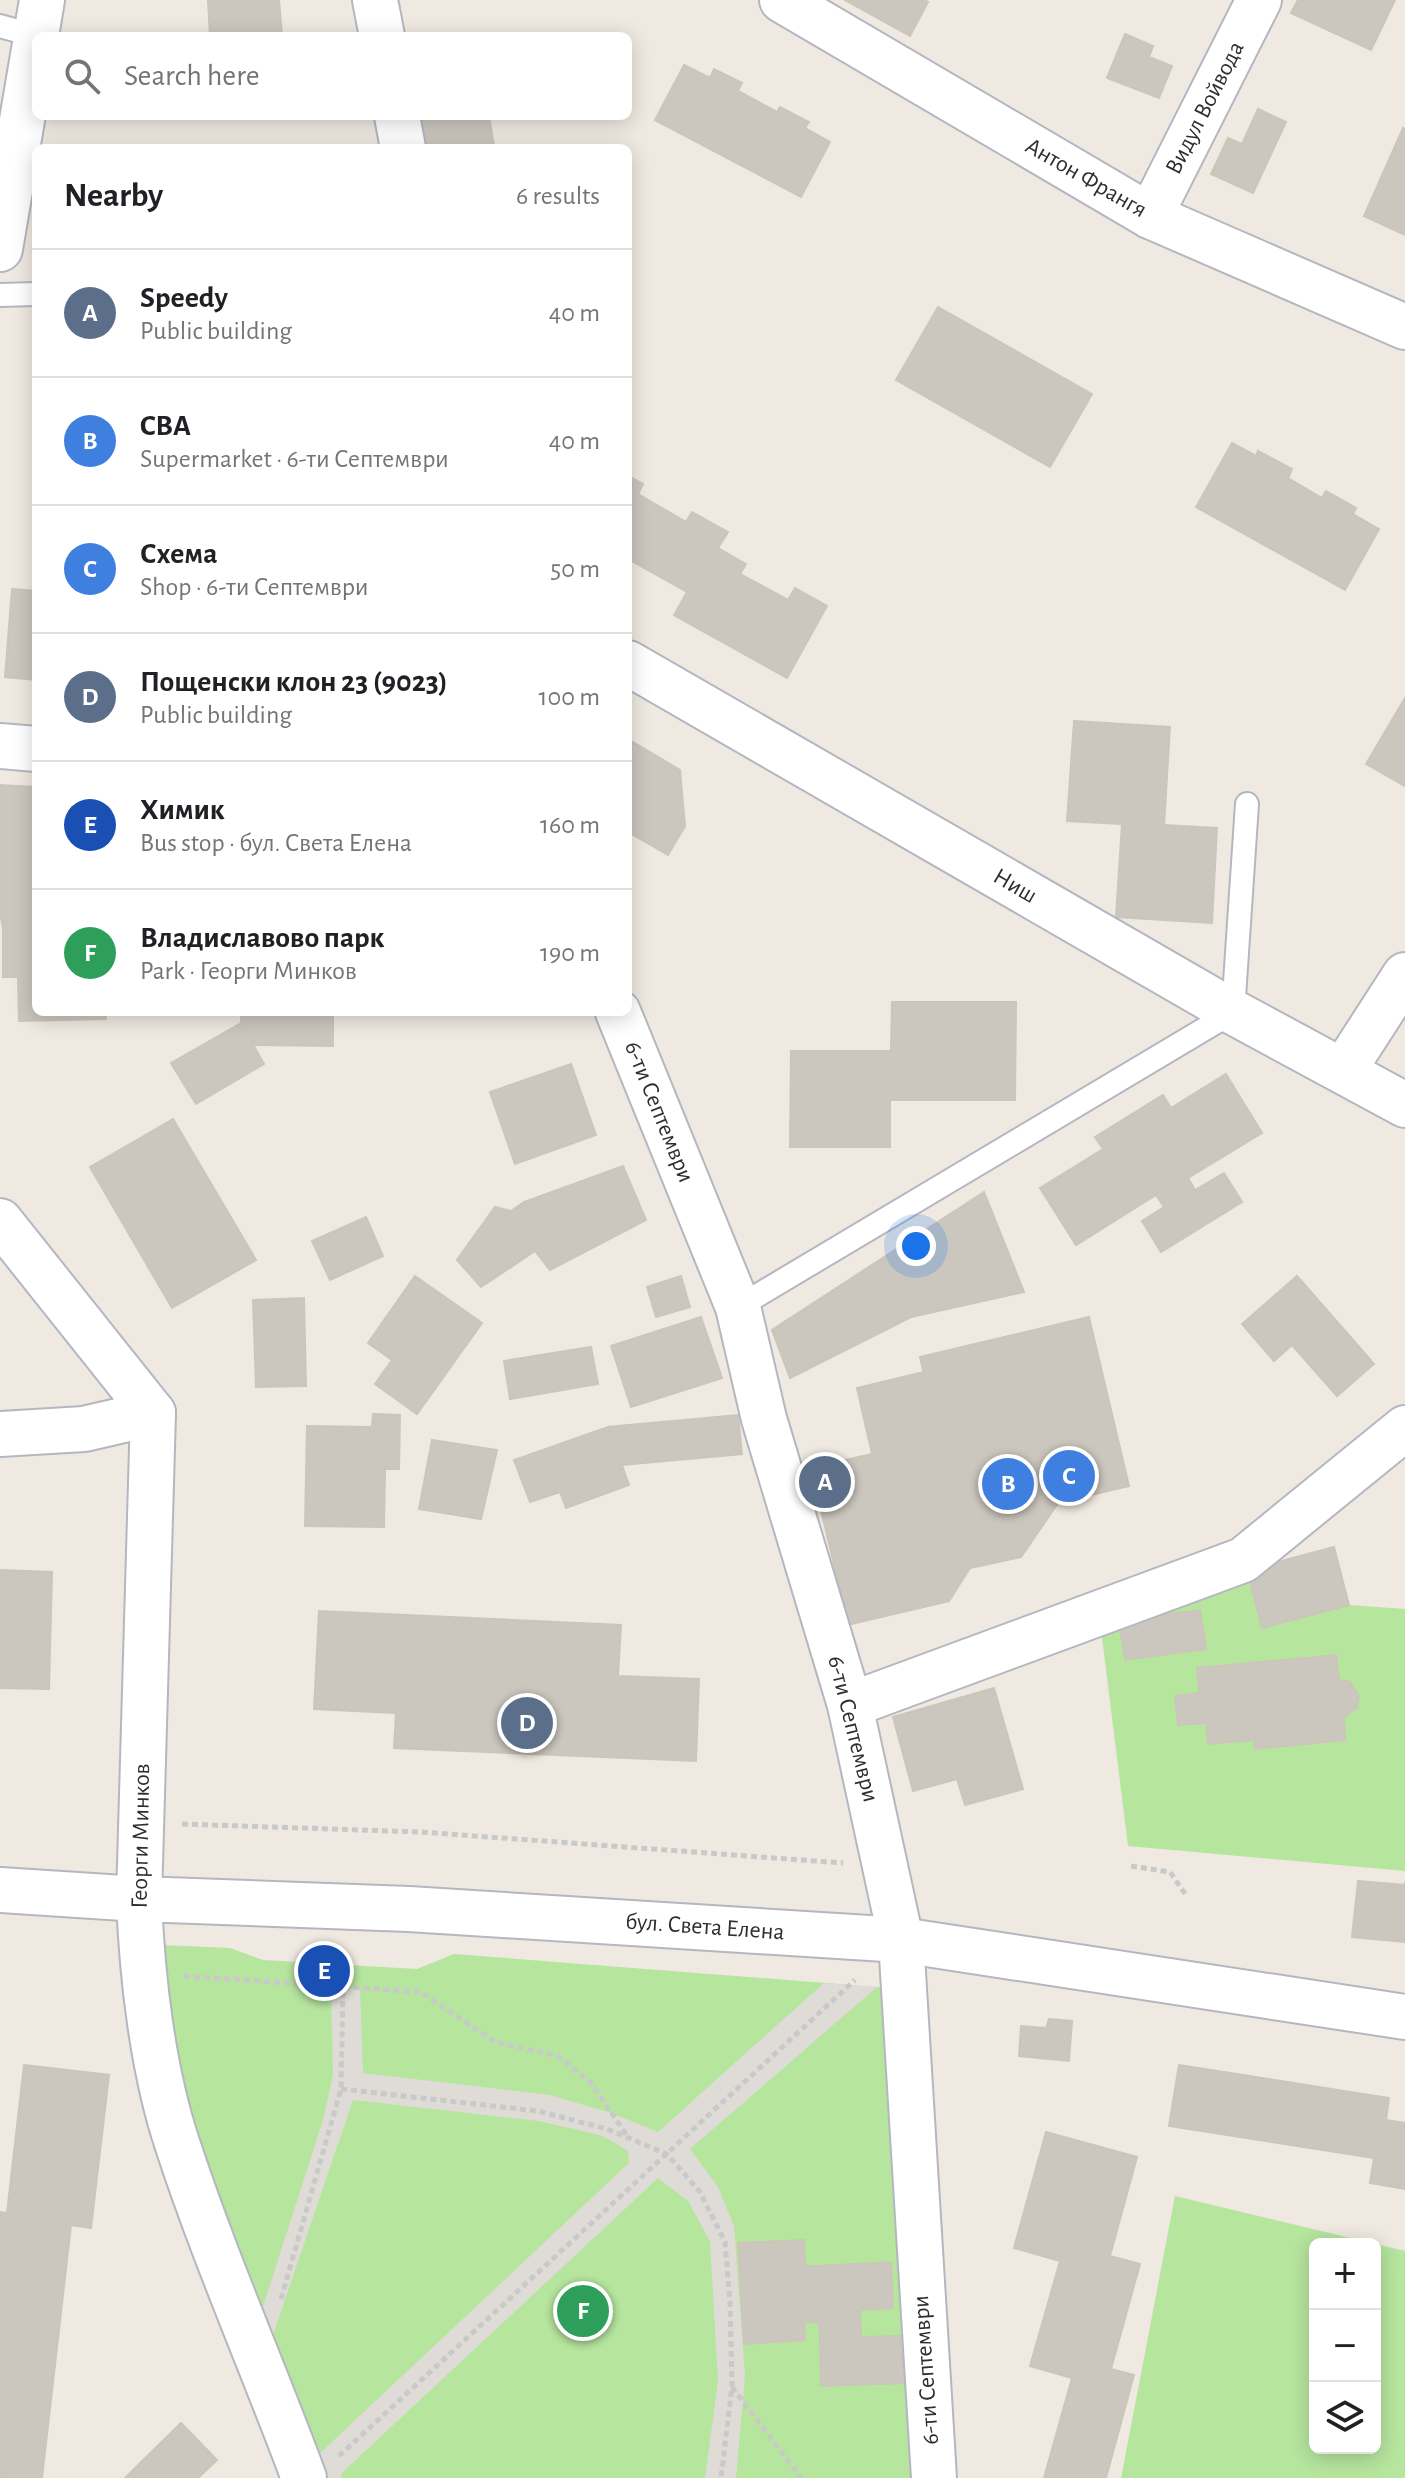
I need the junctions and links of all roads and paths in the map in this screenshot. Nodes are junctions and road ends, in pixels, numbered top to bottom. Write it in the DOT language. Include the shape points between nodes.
graph roads {
  1 [pos="42,0"];
  2 [pos="375,0"];
  3 [pos="782,0"];
  4 [pos="1259,0"];
  5 [pos="0,26"];
  6 [pos="37,32"];
  7 [pos="381,32"];
  8 [pos="32,35"];
  9 [pos="32,60"];
  10 [pos="398,120"];
  11 [pos="402,144"];
  12 [pos="1150,216"];
  13 [pos="0,249"];
  14 [pos="32,294"];
  15 [pos="0,295"];
  16 [pos="1405,327"];
  17 [pos="632,665"];
  18 [pos="0,746"];
  19 [pos="32,749"];
  20 [pos="1247,804"];
  21 [pos="1405,975"];
  22 [pos="1233,1012"];
  23 [pos="620,1016"];
  24 [pos="1343,1071"];
  25 [pos="1405,1105"];
  26 [pos="0,1221"];
  27 [pos="738,1307"];
  28 [pos="153,1413"];
  29 [pos="1405,1428"];
  30 [pos="0,1434"];
  31 [pos="850,1705"];
  32 [pos="141,1823"];
  33 [pos="885,1866"];
  34 [pos="1131,1866"];
  35 [pos="0,1890"];
  36 [pos="1186,1895"];
  37 [pos="139,1899"];
  38 [pos="901,1940"];
  39 [pos="145,1972"];
  40 [pos="343,1988"];
  41 [pos="1405,2017"];
  42 [pos="341,2089"];
  43 [pos="627,2137"];
  44 [pos="667,2154"];
  45 [pos="261,2370"];
  46 [pos="732,2386"];
  47 [pos="321,2467"];
  48 [pos="721,2478"];
  49 [pos="801,2478"];
  50 [pos="934,2478"];
  1 -- 6 [label="street"];
  2 -- 7 [label="street"];
  3 -- 12 [label="street, Антон Франгя"];
  4 -- 12 [label="street, Видул Войвода"];
  5 -- 8 [label="lane"];
  9 -- 13 [label="street"];
  10 -- 11 [label="street"];
  12 -- 16 [label="street, Антон Франгя"];
  14 -- 15 [label="lane"];
  17 -- 22 [label="street, Ниш"];
  18 -- 19 [label="street"];
  20 -- 22 [label="lane"];
  21 -- 24 [label="street"];
  22 -- 24 [label="street, Ниш"];
  22 -- 27 [label="lane"];
  23 -- 27 [label="street, 6-ти Септември"];
  24 -- 25 [label="street, Ниш"];
  26 -- 28 [label="street"];
  27 -- 31 [label="street, 6-ти Септември" via="764,1419"];
  28 -- 30 [label="street" via="84,1429"];
  28 -- 32 [label="street, Георги Минков"];
  29 -- 31 [label="street" via="1243,1560"];
  31 -- 33 [label="street, 6-ти Септември"];
  32 -- 33 [label="path" via="421,1832"];
  32 -- 37 [label="street, Георги Минков"];
  33 -- 38 [label="street, 6-ти Септември"];
  34 -- 36 [label="path" via="1170,1872"];
  35 -- 37 [label="street, бул. Света Елена"];
  37 -- 38 [label="street, бул. Света Елена" via="424,1910"];
  37 -- 39 [label="street, Георги Минков"];
  38 -- 41 [label="street, бул. Света Елена"];
  38 -- 44 [label="path"];
  38 -- 50 [label="street, 6-ти Септември"];
  39 -- 40 [label="path"];
  39 -- 45 [label="street, Георги Минков" via="158,2068 177,2144"];
  40 -- 42 [label="path"];
  40 -- 43 [label="path" via="421,1992 495,2042 558,2056 592,2084"];
  42 -- 43 [label="path" via="538,2111"];
  42 -- 45 [label="path"];
  43 -- 44 [label="path"];
  44 -- 46 [label="path" via="700,2192 725,2242"];
  44 -- 47 [label="path"];
  45 -- 47 [label="street, Георги Минков"];
  46 -- 48 [label="path"];
  46 -- 49 [label="path"];
}
